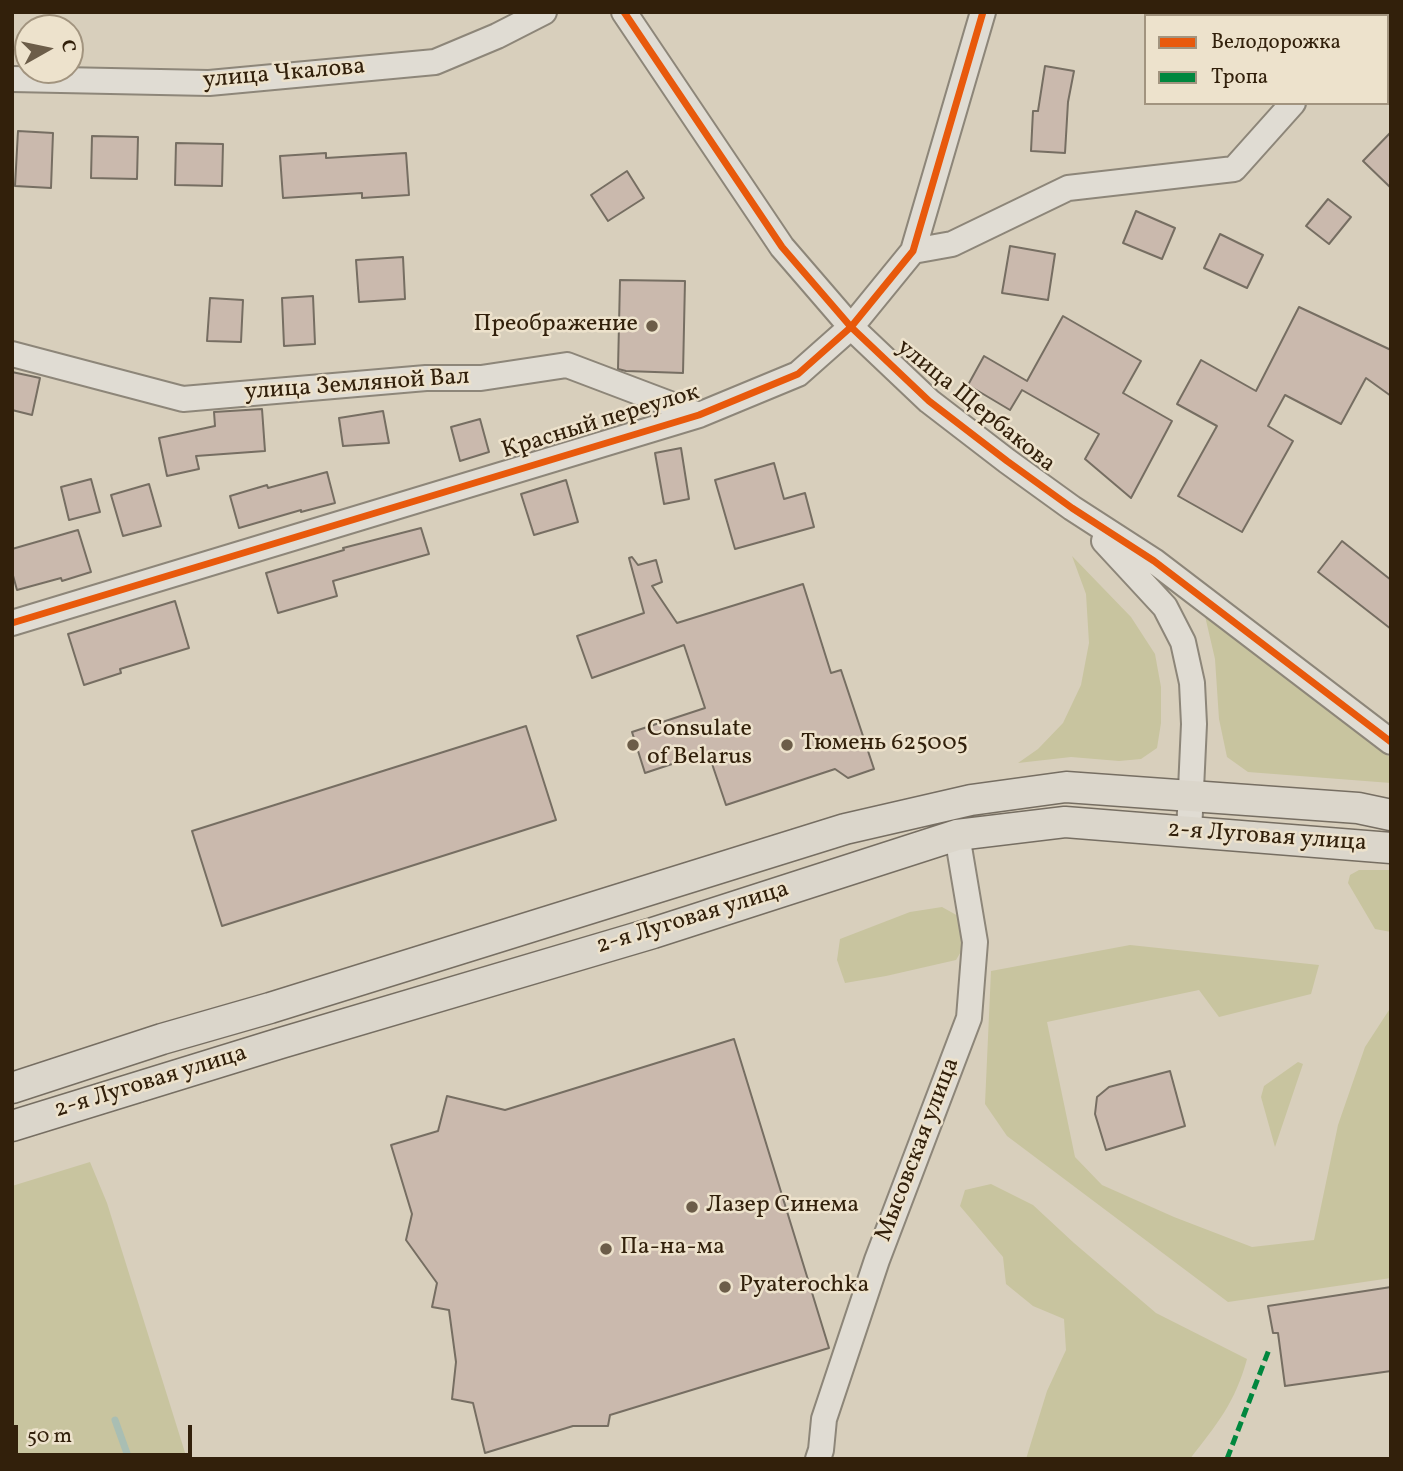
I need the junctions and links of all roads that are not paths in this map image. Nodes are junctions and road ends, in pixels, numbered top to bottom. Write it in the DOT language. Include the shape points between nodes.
graph roads {
  1 [pos="544,12"];
  2 [pos="624,12"];
  3 [pos="984,12"];
  4 [pos="12,79"];
  5 [pos="1291,105"];
  6 [pos="913,251"];
  7 [pos="851,327"];
  8 [pos="12,354"];
  9 [pos="699,415"];
  10 [pos="1072,508"];
  11 [pos="12,623"];
  12 [pos="1391,742"];
  13 [pos="1191,797"];
  14 [pos="1391,815"];
  15 [pos="1189,833"];
  16 [pos="957,835"];
  17 [pos="1391,848"];
  18 [pos="12,1088"];
  19 [pos="12,1126"];
  20 [pos="818,1459"];
  1 -- 4 [label="street, улица Чкалова" via="435,62 209,83"];
  2 -- 7 [label="street, улица Щербакова" via="782,247"];
  3 -- 6 [label="street, Красный переулок"];
  5 -- 6 [label="street" via="1234,169 1068,188 952,244"];
  6 -- 7 [label="street, Красный переулок"];
  7 -- 9 [label="street, Красный переулок" via="798,374"];
  7 -- 10 [label="street, улица Щербакова" via="929,401"];
  8 -- 9 [label="street, улица Земляной Вал" via="183,399 426,377 481,378 567,365"];
  9 -- 11 [label="street, Красный переулок"];
  10 -- 12 [label="street, улица Щербакова" via="1154,561"];
  10 -- 13 [label="street" via="1165,607 1183,642 1192,683"];
  13 -- 14 [label="main road, 2-я Луговая улица" via="1358,808"];
  13 -- 15 [label="street"];
  13 -- 18 [label="main road, 2-я Луговая улица" via="1066,788 971,800 845,829"];
  15 -- 16 [label="main road, 2-я Луговая улица" via="1065,822"];
  15 -- 17 [label="main road, 2-я Луговая улица"];
  16 -- 19 [label="main road, 2-я Луговая улица" via="653,933"];
  16 -- 20 [label="street, Мысовская улица" via="975,942 970,1018 877,1259 824,1419"];
}
